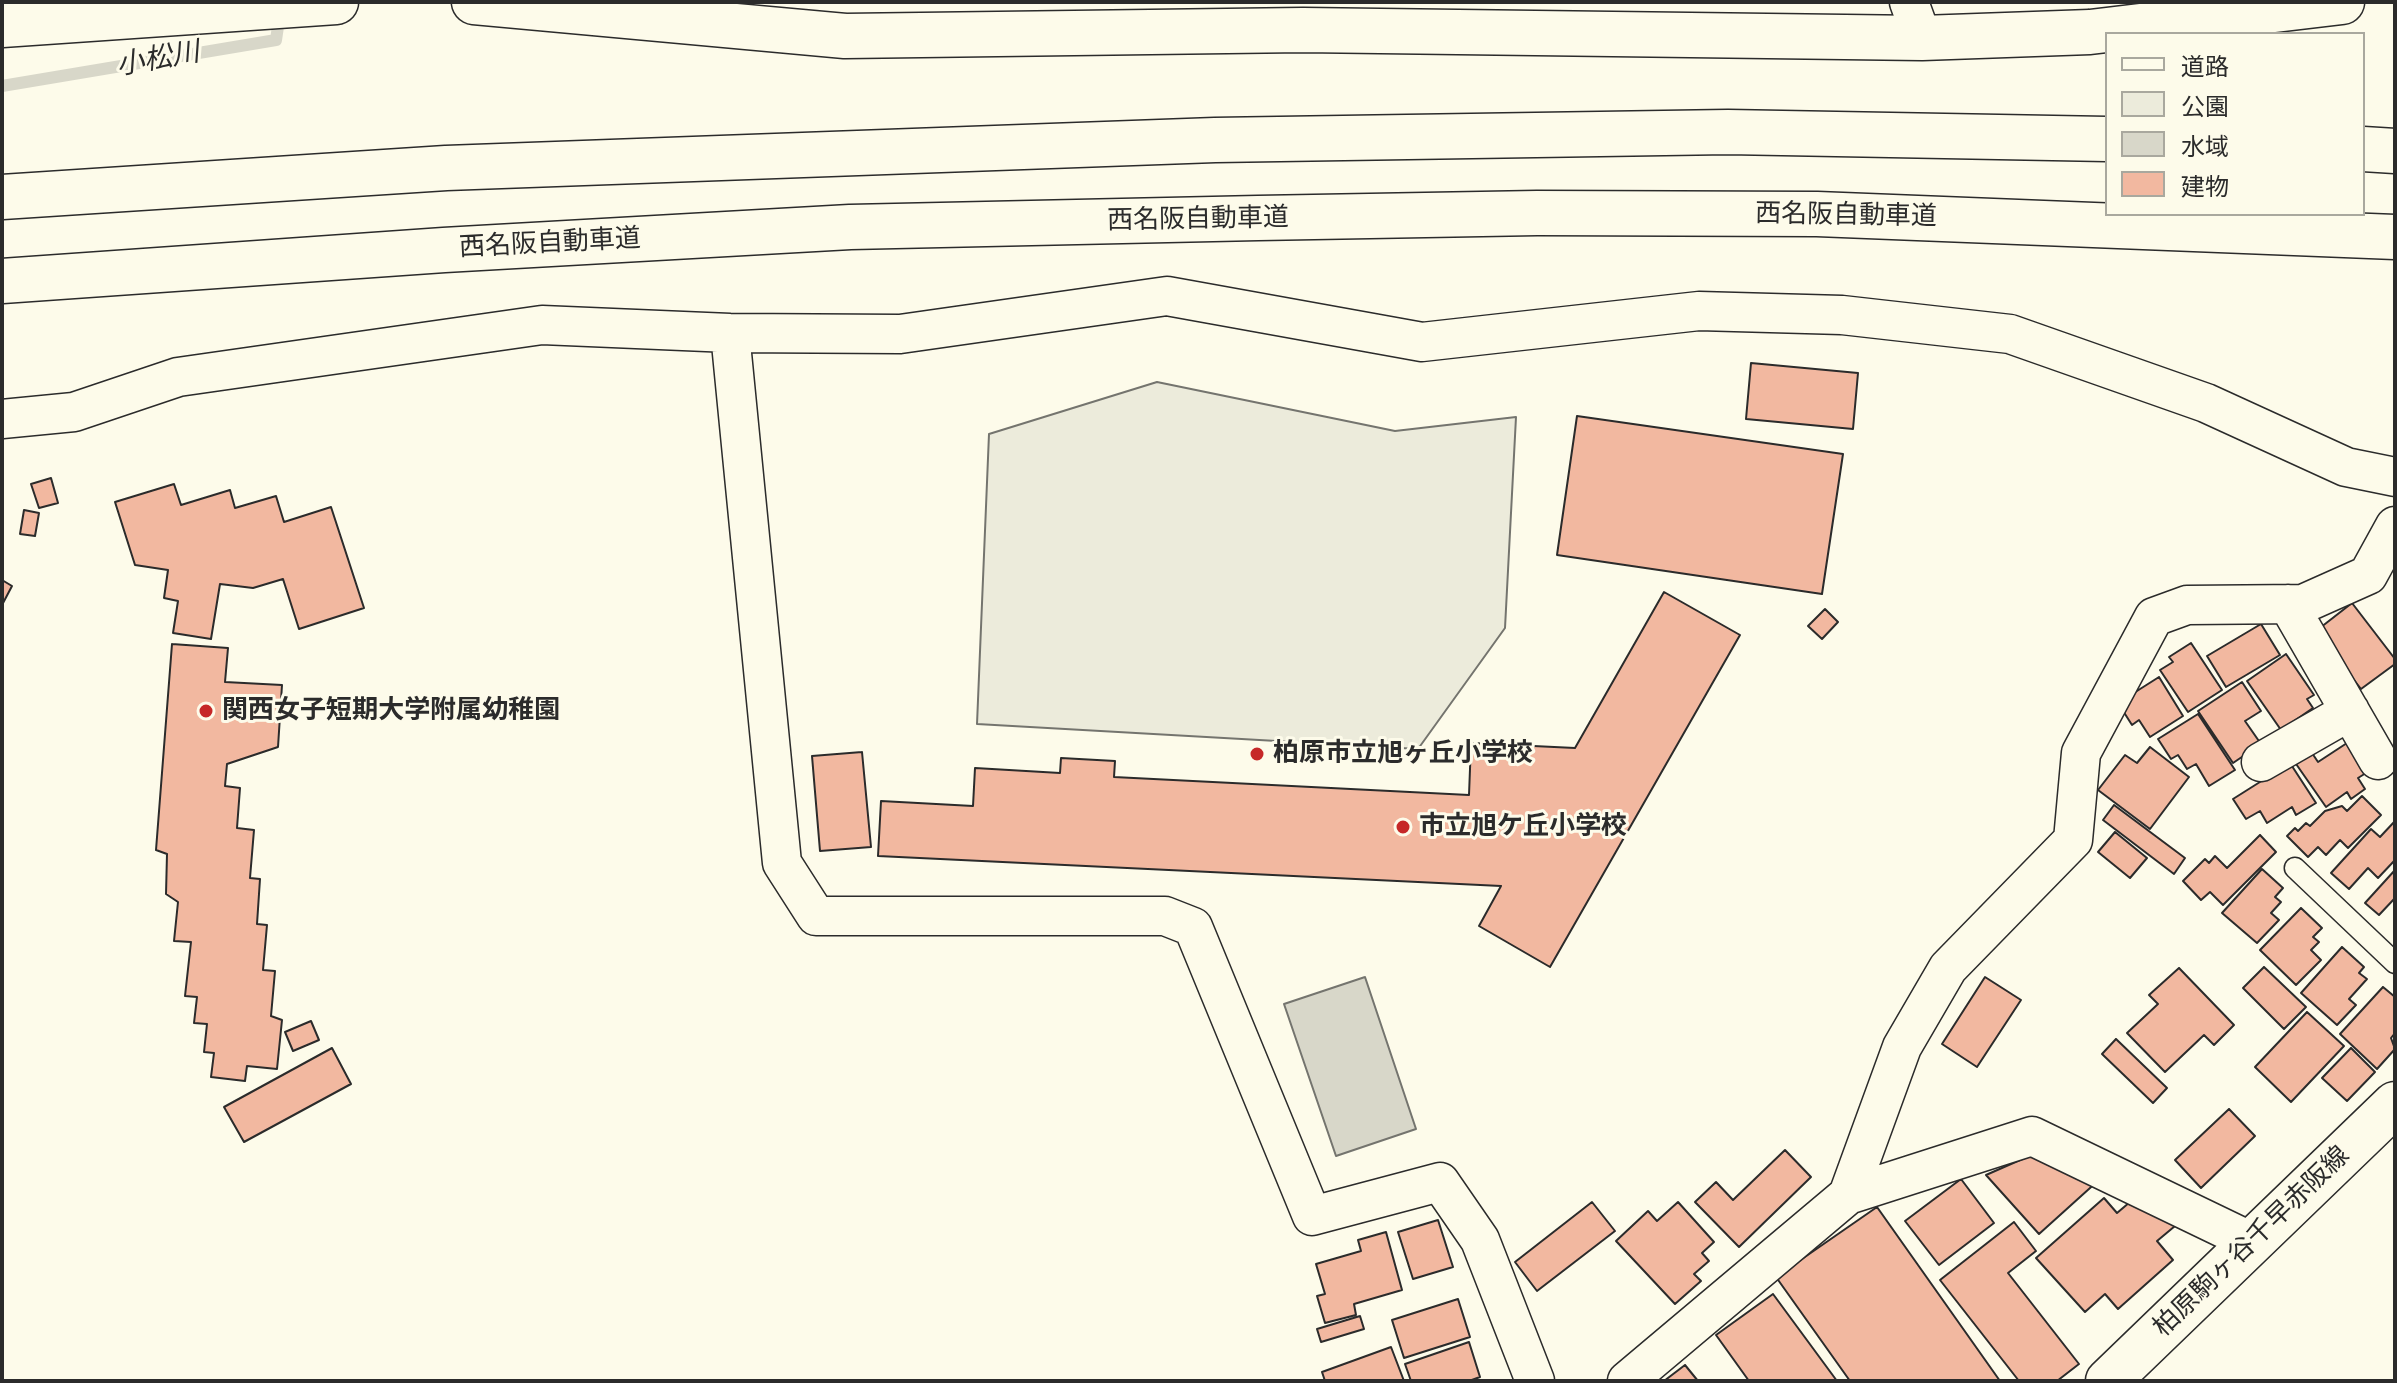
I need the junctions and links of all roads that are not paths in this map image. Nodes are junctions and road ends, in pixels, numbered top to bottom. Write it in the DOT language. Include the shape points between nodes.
graph roads {
  1 [pos="336,2"];
  2 [pos="474,2"];
  3 [pos="2342,2"];
  4 [pos="1299,16"];
  5 [pos="1915,20"];
  6 [pos="2,25"];
  7 [pos="2105,139"];
  8 [pos="2365,149"];
  9 [pos="2395,151"];
  10 [pos="2,197"];
  11 [pos="2395,237"];
  12 [pos="2,281"];
  13 [pos="730,333"];
  14 [pos="2,419"];
  15 [pos="2395,477"];
  16 [pos="2395,526"];
  17 [pos="2288,604"];
  18 [pos="2350,711"];
  19 [pos="2378,760"];
  20 [pos="2261,762"];
  21 [pos="2295,868"];
  22 [pos="2395,963"];
  23 [pos="2395,1104"];
  24 [pos="1848,1195"];
  25 [pos="2252,1242"];
  26 [pos="1535,1381"];
  27 [pos="1627,1381"];
  28 [pos="2108,1381"];
  1 -- 6 [label="main road"];
  2 -- 4 [label="main road" via="845,36"];
  3 -- 5 [label="main road" via="2090,32"];
  4 -- 5 [label="main road"];
  7 -- 10 [label="main road" via="1728,132 1215,140 446,168"];
  8 -- 9 [label="main road"];
  11 -- 12 [label="main road, 西名阪自動車道" via="1817,214 1274,218 850,227"];
  13 -- 14 [label="street" via="542,325 178,377 74,412"];
  13 -- 15 [label="street" via="900,334 1167,296 1422,342 1699,311 1842,315 2010,334 2206,403 2346,467"];
  13 -- 26 [label="street" via="782,863 816,916 1165,916 1193,927 1312,1216 1440,1182 1480,1240"];
  16 -- 17 [label="street" via="2368,575 2303,604"];
  17 -- 18 [label="street"];
  17 -- 24 [label="street" via="2187,605 2154,617 2081,753 2073,840 1948,968 1902,1047"];
  18 -- 19 [label="street"];
  18 -- 20 [label="street"];
  21 -- 22 [label="lane"];
  23 -- 25 [label="main road, 柏原駒ヶ谷千早赤阪線"];
  24 -- 25 [label="street" via="2032,1136"];
  24 -- 27 [label="street"];
  25 -- 28 [label="main road, 柏原駒ヶ谷千早赤阪線"];
}
